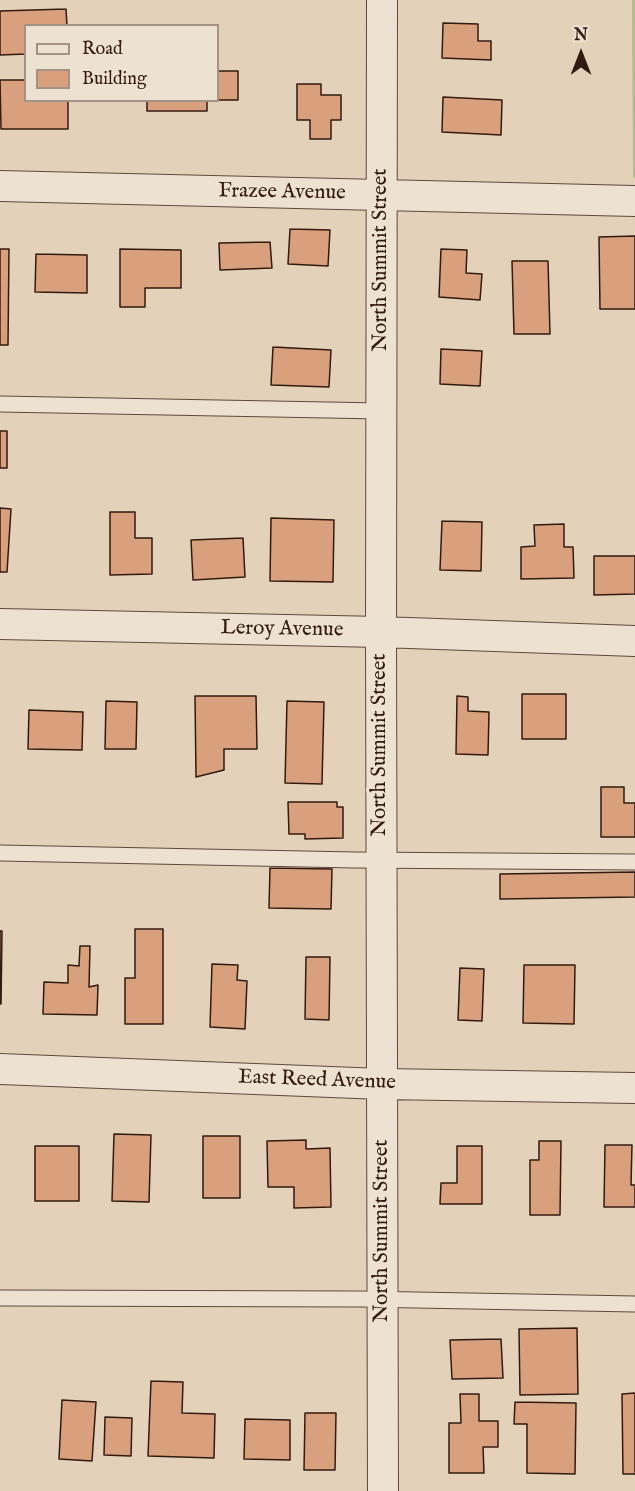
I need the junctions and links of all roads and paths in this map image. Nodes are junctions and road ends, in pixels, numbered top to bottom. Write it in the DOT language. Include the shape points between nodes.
graph roads {
  1 [pos="382,0"];
  2 [pos="0,186"];
  3 [pos="382,195"];
  4 [pos="635,201"];
  5 [pos="0,404"];
  6 [pos="382,411"];
  7 [pos="0,624"];
  8 [pos="381,632"];
  9 [pos="635,641"];
  10 [pos="0,853"];
  11 [pos="382,860"];
  12 [pos="635,862"];
  13 [pos="0,1069"];
  14 [pos="382,1083"];
  15 [pos="635,1088"];
  16 [pos="0,1298"];
  17 [pos="383,1299"];
  18 [pos="635,1304"];
  19 [pos="383,1491"];
  1 -- 3 [label="street, North Summit Street"];
  2 -- 3 [label="street, Frazee Avenue"];
  3 -- 4 [label="street, Frazee Avenue"];
  3 -- 6 [label="street, North Summit Street"];
  5 -- 6 [label="lane"];
  6 -- 8 [label="street, North Summit Street"];
  7 -- 8 [label="street, Leroy Avenue"];
  8 -- 9 [label="street, Leroy Avenue"];
  8 -- 11 [label="street, North Summit Street"];
  10 -- 11 [label="lane"];
  11 -- 12 [label="lane"];
  11 -- 14 [label="street, North Summit Street"];
  13 -- 14 [label="street, East Reed Avenue"];
  14 -- 15 [label="street, East Reed Avenue"];
  14 -- 17 [label="street, North Summit Street"];
  16 -- 17 [label="lane"];
  17 -- 18 [label="lane"];
  17 -- 19 [label="street, North Summit Street"];
}
